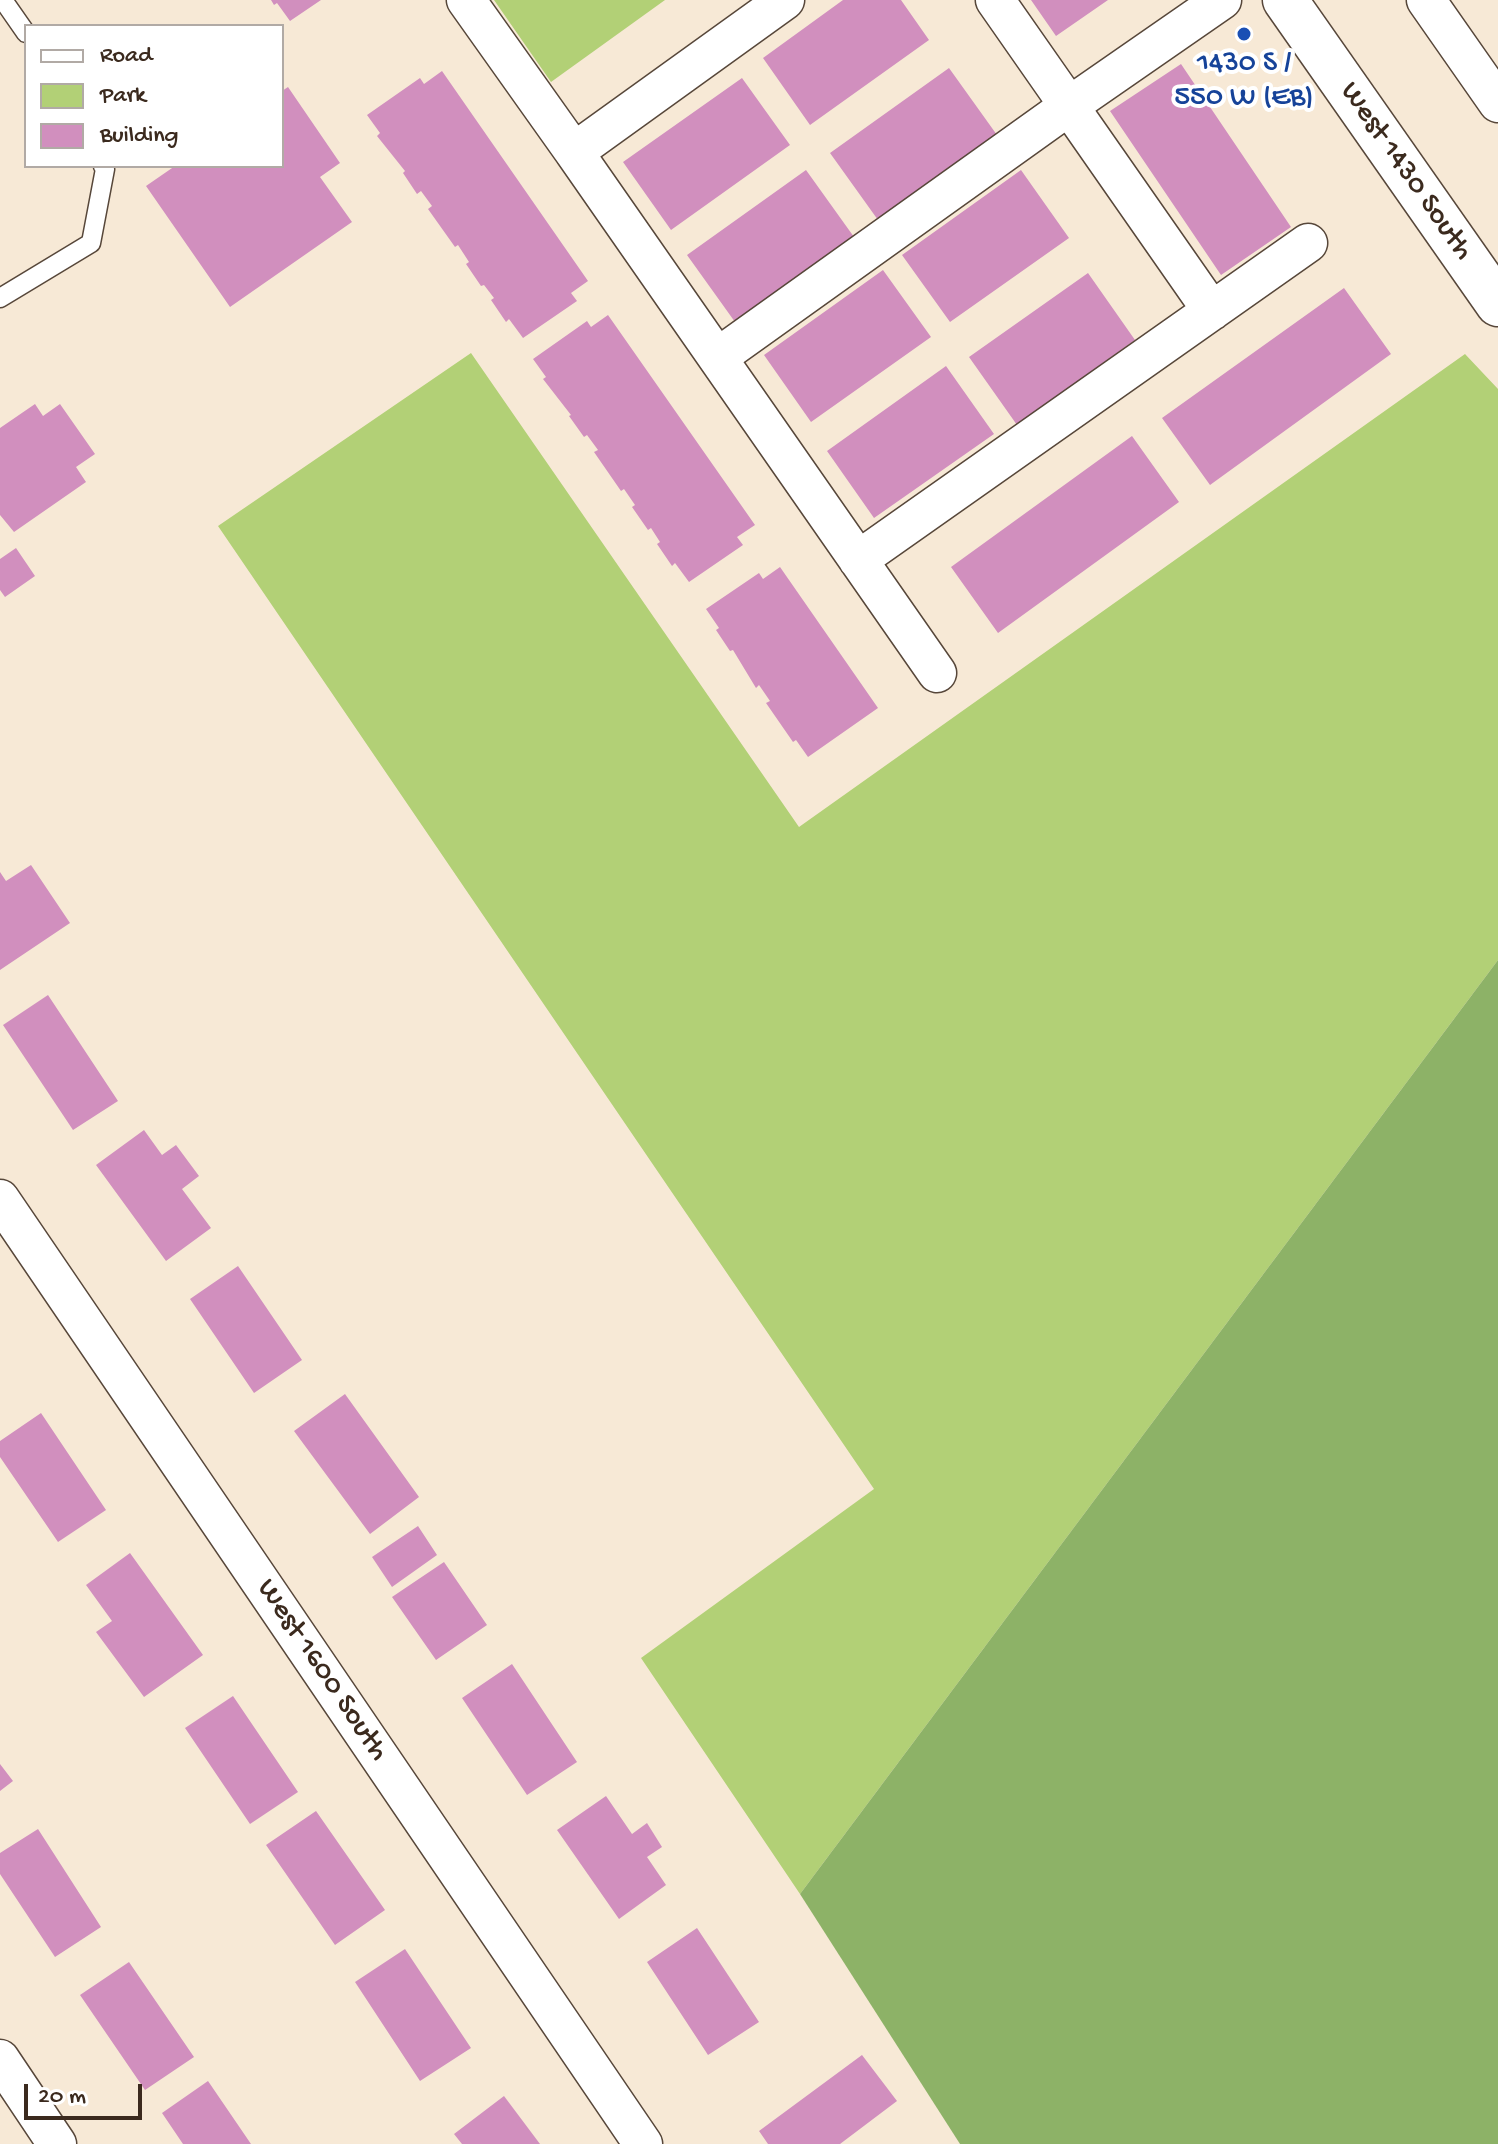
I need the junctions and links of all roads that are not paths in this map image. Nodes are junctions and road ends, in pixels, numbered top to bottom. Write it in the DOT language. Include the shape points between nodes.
graph roads {
  1 [pos="3,0"];
  2 [pos="466,0"];
  3 [pos="785,0"];
  4 [pos="995,0"];
  5 [pos="1222,0"];
  6 [pos="1285,0"];
  7 [pos="1426,0"];
  8 [pos="24,30"];
  9 [pos="1498,103"];
  10 [pos="1069,106"];
  11 [pos="574,152"];
  12 [pos="104,168"];
  13 [pos="1308,243"];
  14 [pos="0,298"];
  15 [pos="1498,304"];
  16 [pos="1212,311"];
  17 [pos="718,357"];
  18 [pos="858,560"];
  19 [pos="937,673"];
  20 [pos="0,1199"];
  21 [pos="0,2059"];
  22 [pos="57,2144"];
  23 [pos="643,2144"];
  1 -- 8 [label="lane"];
  2 -- 11 [label="street"];
  3 -- 11 [label="street"];
  4 -- 10 [label="street"];
  5 -- 10 [label="street"];
  6 -- 15 [label="street, West 1430 South"];
  7 -- 9 [label="street"];
  10 -- 16 [label="street"];
  10 -- 17 [label="street"];
  11 -- 17 [label="street"];
  12 -- 14 [label="lane" via="91,243"];
  13 -- 16 [label="street"];
  16 -- 18 [label="street"];
  17 -- 18 [label="street"];
  18 -- 19 [label="street"];
  20 -- 23 [label="street, West 1600 South"];
  21 -- 22 [label="street"];
}
